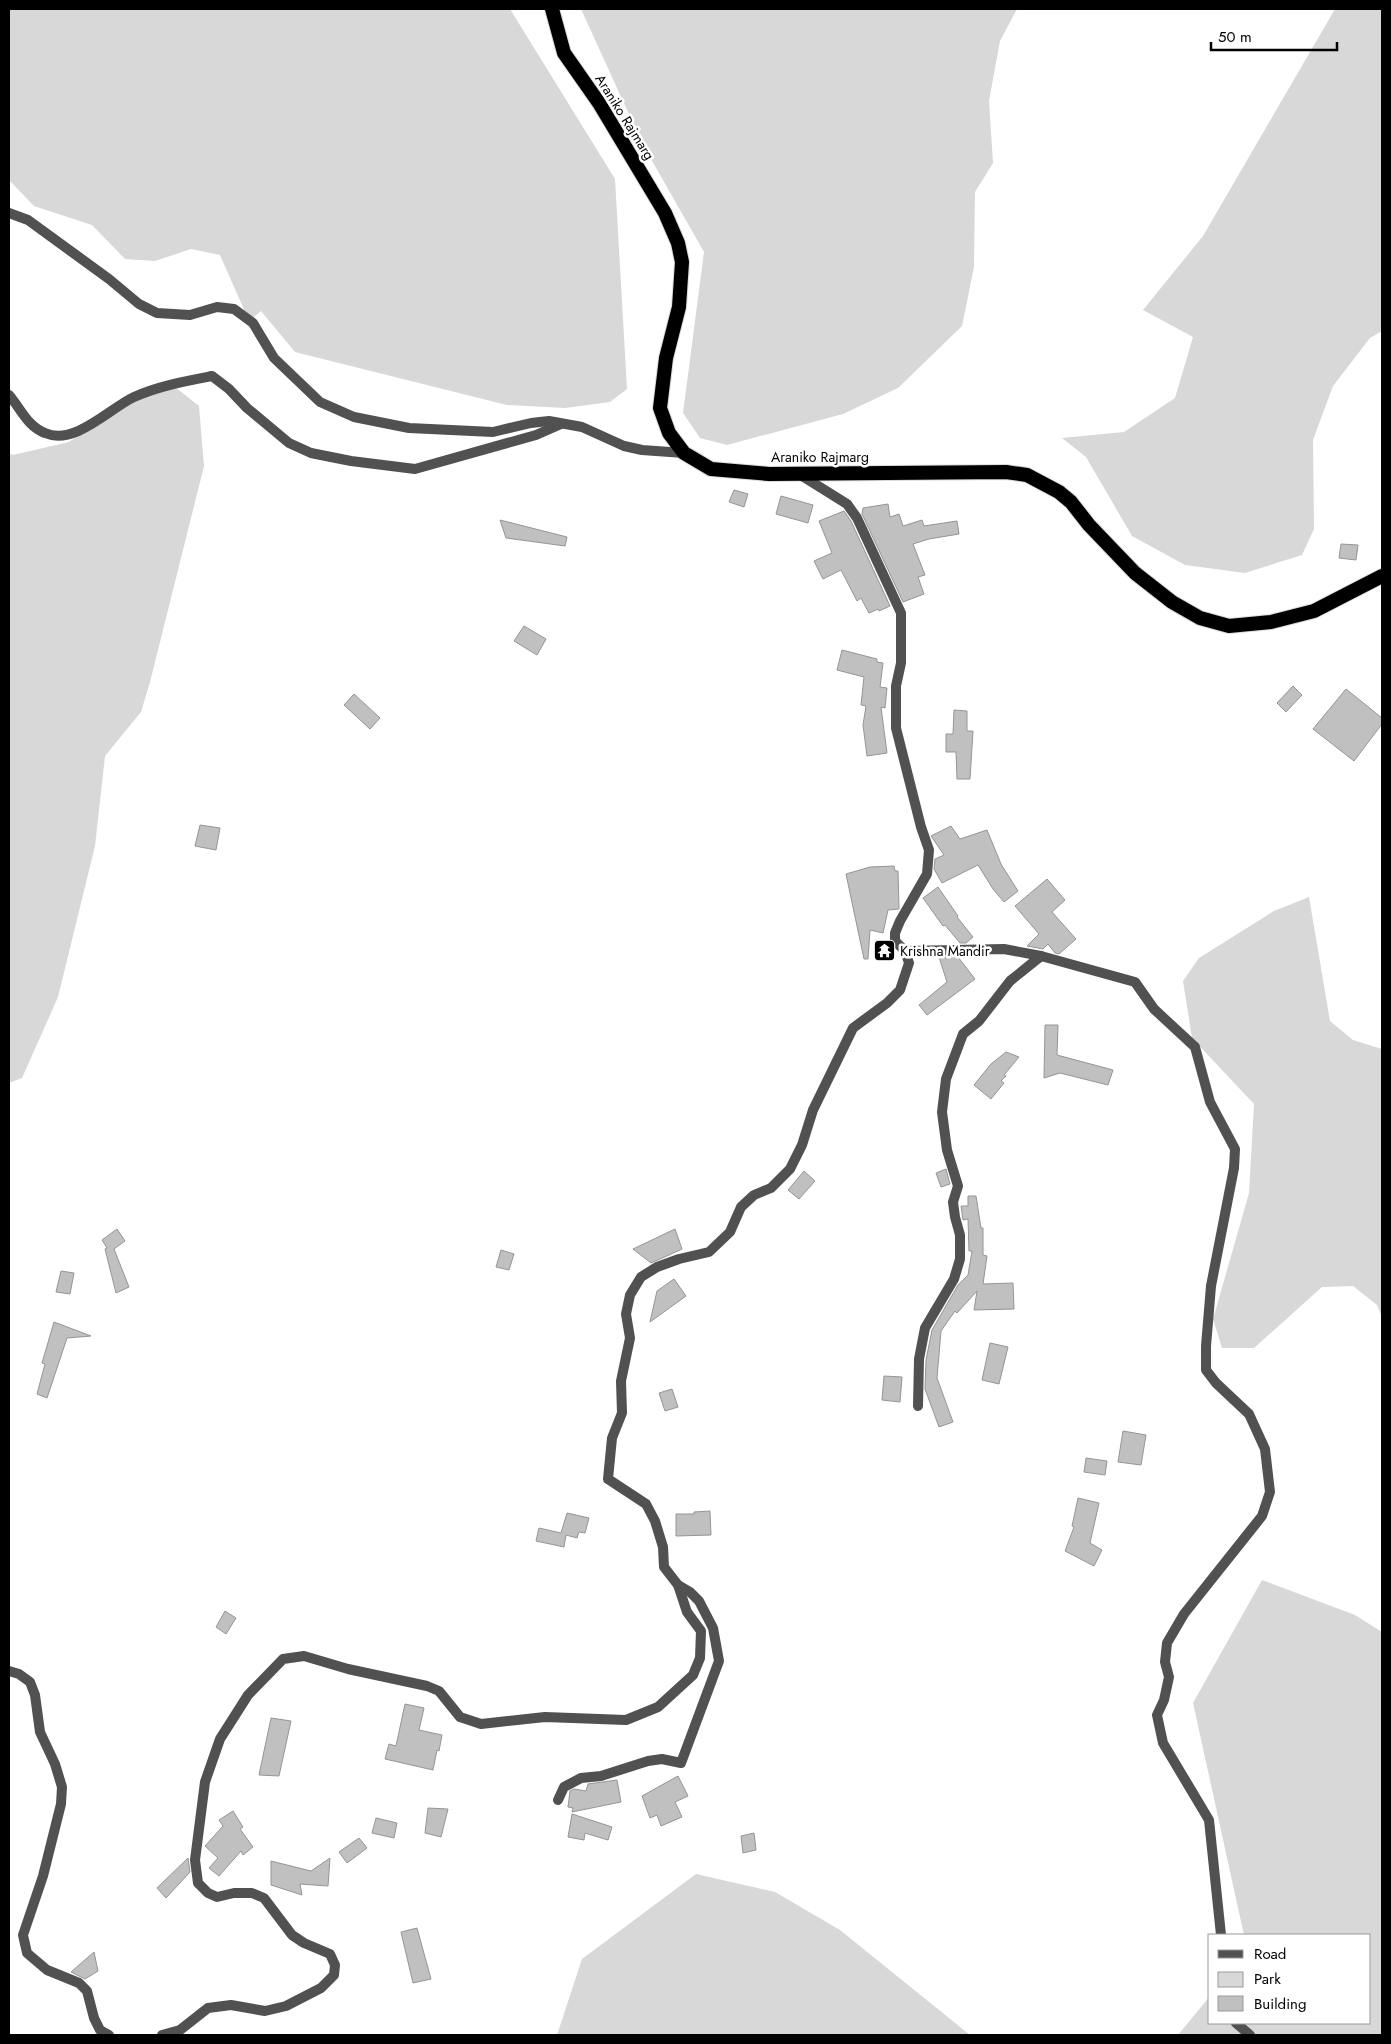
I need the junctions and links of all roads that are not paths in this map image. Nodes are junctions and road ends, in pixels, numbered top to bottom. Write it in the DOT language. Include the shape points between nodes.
graph roads {
  1 [pos="552,9"];
  2 [pos="9,213"];
  3 [pos="9,395"];
  4 [pos="562,423"];
  5 [pos="684,453"];
  6 [pos="799,473"];
  7 [pos="1382,576"];
  8 [pos="905,950"];
  9 [pos="1042,956"];
  10 [pos="918,1406"];
  11 [pos="678,1585"];
  12 [pos="9,1671"];
  13 [pos="558,1800"];
  14 [pos="1221,1934"];
  15 [pos="1237,2024"];
  16 [pos="109,2035"];
  17 [pos="162,2035"];
  18 [pos="1250,2035"];
  1 -- 5 [label="highway, Araniko Rajmarg" via="564,53 599,103 665,213 678,243 682,262 679,307 666,358 660,408 669,433"];
  2 -- 4 [label="street" via="28,220 139,304 157,313 190,314 217,307 234,309 253,323 274,358 320,402 354,417 409,428 493,432 531,423"];
  3 -- 4 [label="street" via="29,424 47,434 63,434 88,427 134,397 212,376 289,443 311,452 351,461 415,469 527,438"];
  4 -- 5 [label="street" via="582,427 624,446"];
  5 -- 6 [label="highway, Araniko Rajmarg" via="711,469"];
  6 -- 7 [label="highway, Araniko Rajmarg" via="1006,472 1028,476 1071,502 1135,573 1172,602 1200,618 1229,626 1271,622 1314,611"];
  6 -- 8 [label="street" via="848,504 858,518 901,613 896,728 929,850 927,874 895,933 895,941"];
  8 -- 9 [label="street" via="1004,949"];
  8 -- 11 [label="street" via="909,963 900,990 853,1028 813,1110 790,1169 771,1188 754,1195 741,1207 730,1232 710,1252 657,1267 641,1276 630,1295 626,1314 630,1338 621,1381 622,1413 612,1438 608,1479 646,1504 663,1547 664,1567"];
  9 -- 10 [label="street" via="1010,981 979,1021 963,1034 946,1079 942,1112 947,1150 958,1186 953,1202 960,1235 960,1259 954,1279 924,1328 919,1359"];
  9 -- 14 [label="street" via="1135,982 1154,1009 1195,1047 1210,1102 1234,1148 1234,1168 1211,1286 1206,1370 1249,1414 1265,1449 1270,1492 1262,1516 1184,1614 1167,1643 1165,1662 1169,1677 1157,1715 1163,1744 1209,1820"];
  11 -- 13 [label="street" via="700,1601 713,1628 719,1661 681,1763 662,1759 648,1761 602,1776 581,1778 564,1787"];
  11 -- 17 [label="street" via="688,1612 701,1631 700,1658 693,1675 658,1708 626,1720 545,1717 482,1724 460,1717 439,1691 427,1686 304,1656 282,1659 248,1695 220,1739 205,1782 196,1860 198,1883 217,1897 252,1893 264,1898 292,1935 330,1954 335,1965 334,1975 320,1988 286,2006 265,2011 231,2005 208,2008 180,2030"];
  12 -- 16 [label="street" via="30,1682 40,1732 62,1787 61,1804 43,1876 23,1935 27,1952 47,1970 79,1982 87,1991 100,2030"];
  15 -- 18 [label="street"];
}
